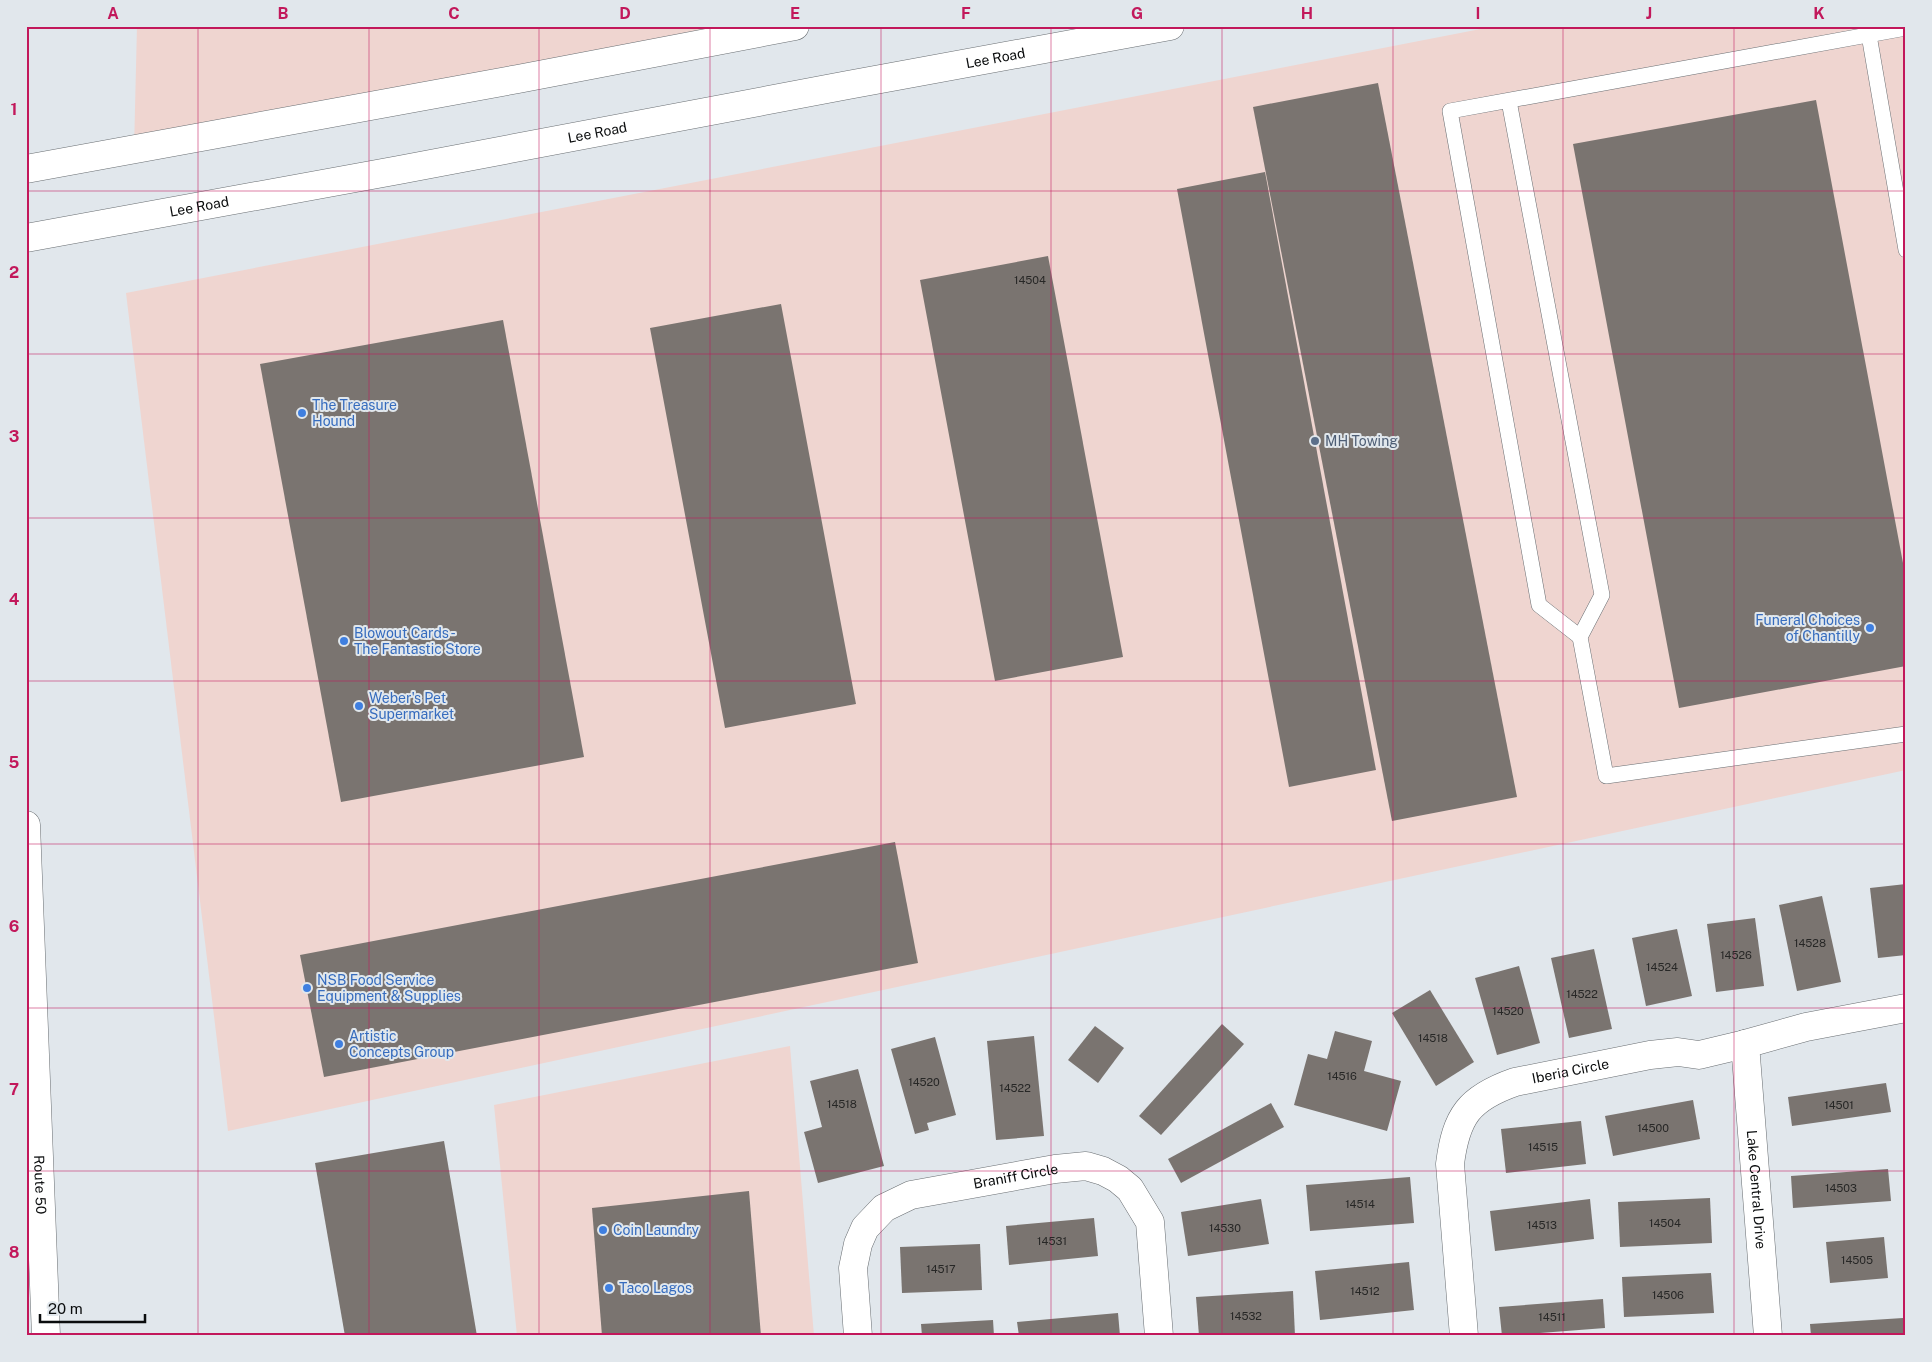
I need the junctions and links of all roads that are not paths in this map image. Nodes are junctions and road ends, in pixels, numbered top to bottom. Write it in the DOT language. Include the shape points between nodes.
graph roads {
  1 [pos="795,26"];
  2 [pos="1170,26"];
  3 [pos="1902,28"];
  4 [pos="1869,34"];
  5 [pos="1509,100"];
  6 [pos="26,169"];
  7 [pos="26,238"];
  8 [pos="1906,250"];
  9 [pos="1580,638"];
  10 [pos="1906,734"];
  11 [pos="26,825"];
  12 [pos="1906,1008"];
  13 [pos="1745,1044"];
  14 [pos="46,1336"];
  15 [pos="858,1336"];
  16 [pos="1159,1336"];
  17 [pos="1464,1336"];
  18 [pos="1768,1336"];
  1 -- 6 [label="main road"];
  2 -- 7 [label="main road, Lee Road"];
  3 -- 4 [label="lane"];
  4 -- 5 [label="lane"];
  4 -- 8 [label="lane"];
  5 -- 9 [label="lane" via="1602,595"];
  5 -- 9 [label="lane" via="1450,112 1539,605"];
  9 -- 10 [label="lane" via="1606,776"];
  11 -- 14 [label="main road, Route 50"];
  12 -- 13 [label="main road, Iberia Circle" via="1806,1026"];
  13 -- 17 [label="main road, Iberia Circle" via="1699,1055 1678,1052 1650,1055 1515,1082 1477,1099 1462,1118 1453,1139 1450,1164"];
  13 -- 18 [label="main road, Lake Central Drive"];
  15 -- 16 [label="main road, Braniff Circle" via="853,1268 865,1228 884,1208 911,1195 1086,1166 1103,1171 1130,1188 1150,1222"];
}
